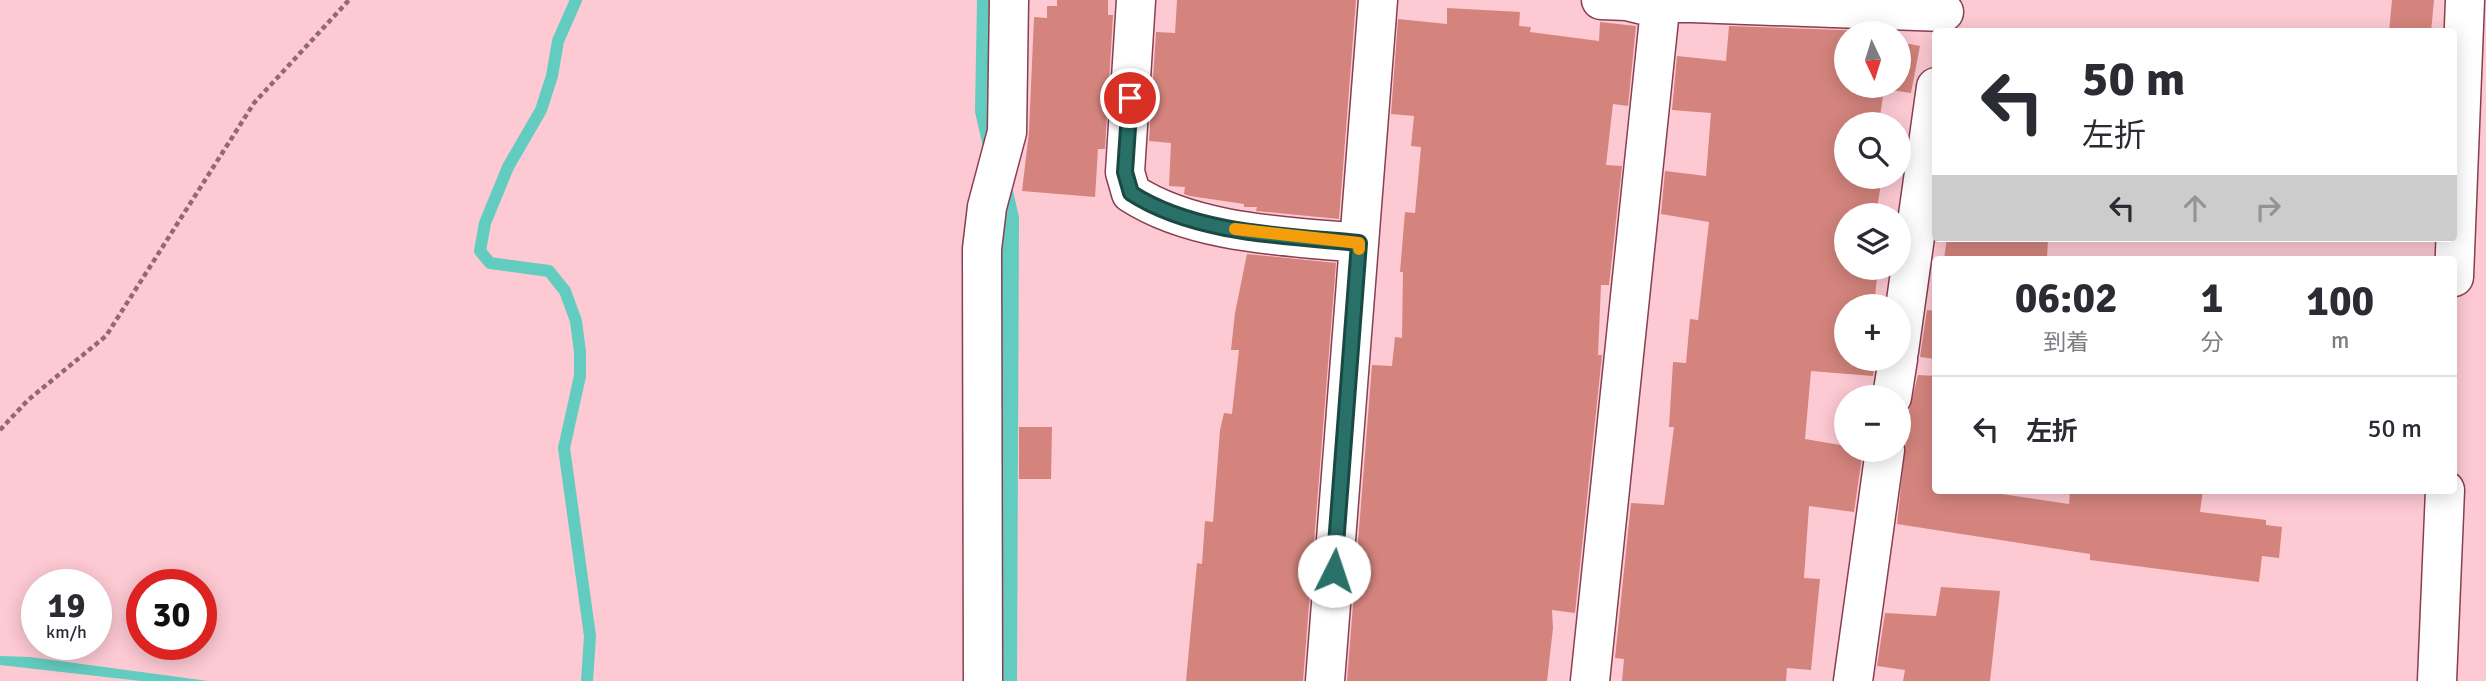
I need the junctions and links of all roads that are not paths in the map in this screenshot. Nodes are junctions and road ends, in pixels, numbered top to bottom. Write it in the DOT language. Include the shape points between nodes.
graph roads {
  1 [pos="1009,0"];
  2 [pos="1136,0"];
  3 [pos="1378,0"];
  4 [pos="1601,0"];
  5 [pos="2465,0"];
  6 [pos="1660,9"];
  7 [pos="1944,14"];
  8 [pos="1932,116"];
  9 [pos="2457,201"];
  10 [pos="1359,243"];
  11 [pos="1907,294"];
  12 [pos="1883,462"];
  13 [pos="2445,494"];
  14 [pos="983,681"];
  15 [pos="1325,681"];
  16 [pos="1590,681"];
  17 [pos="1853,681"];
  18 [pos="2437,681"];
  1 -- 14 [label="street" via="1007,132 987,207 982,249"];
  2 -- 10 [label="street" via="1125,172 1131,193 1154,208 1247,232"];
  3 -- 10 [label="street"];
  4 -- 6 [label="street"];
  5 -- 9 [label="street"];
  6 -- 7 [label="street" via="1692,3"];
  6 -- 16 [label="street"];
  8 -- 11 [label="street"];
  10 -- 15 [label="street"];
  12 -- 17 [label="street"];
  13 -- 18 [label="street"];
}
